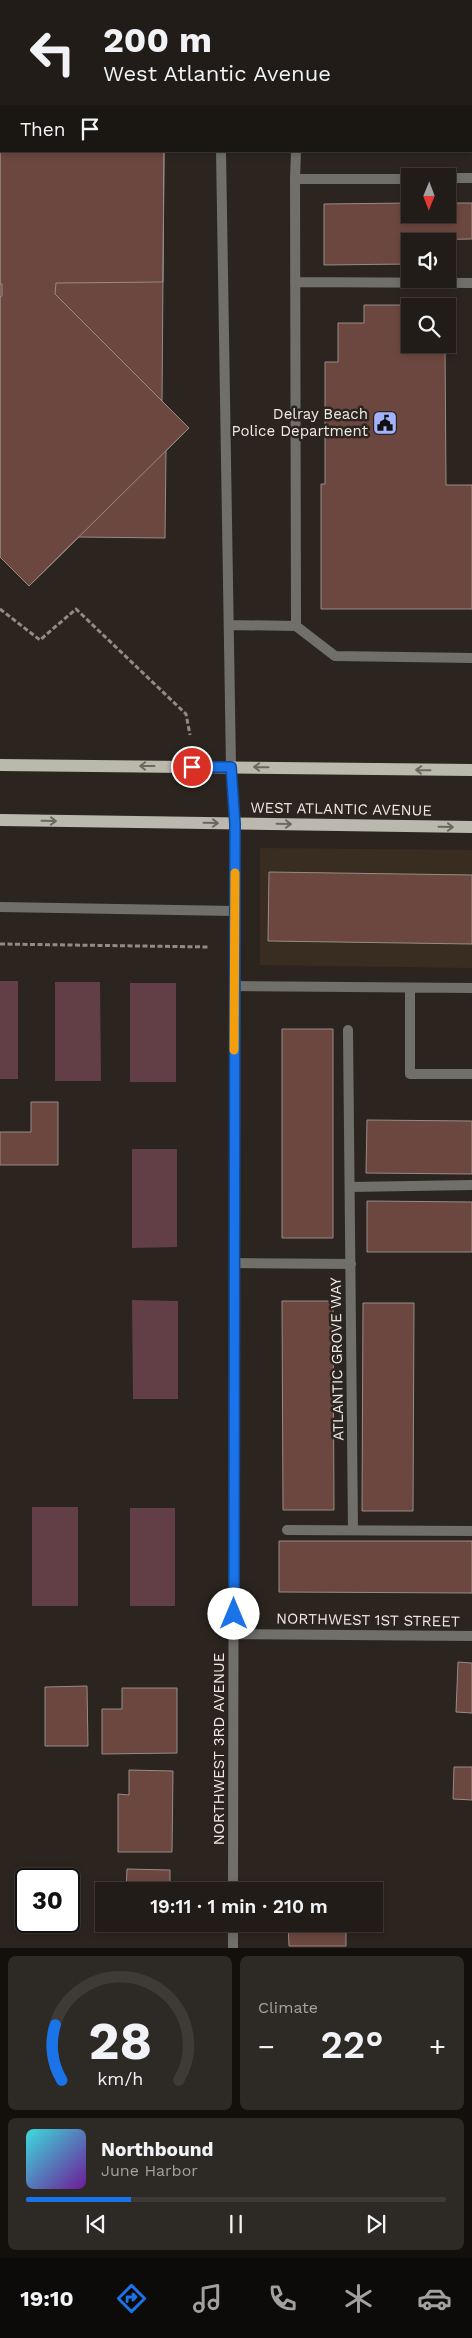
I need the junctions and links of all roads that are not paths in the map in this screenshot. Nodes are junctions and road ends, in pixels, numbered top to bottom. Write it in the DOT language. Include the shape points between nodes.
graph roads {
  1 [pos="221,152"];
  2 [pos="296,152"];
  3 [pos="401,178"];
  4 [pos="456,178"];
  5 [pos="472,178"];
  6 [pos="296,179"];
  7 [pos="295,282"];
  8 [pos="472,283"];
  9 [pos="229,625"];
  10 [pos="296,626"];
  11 [pos="472,658"];
  12 [pos="0,765"];
  13 [pos="231,767"];
  14 [pos="472,770"];
  15 [pos="0,820"];
  16 [pos="235,824"];
  17 [pos="472,828"];
  18 [pos="0,907"];
  19 [pos="235,911"];
  20 [pos="235,986"];
  21 [pos="410,988"];
  22 [pos="472,988"];
  23 [pos="348,1030"];
  24 [pos="472,1074"];
  25 [pos="472,1185"];
  26 [pos="350,1187"];
  27 [pos="234,1263"];
  28 [pos="351,1264"];
  29 [pos="287,1530"];
  30 [pos="353,1530"];
  31 [pos="472,1531"];
  32 [pos="234,1634"];
  33 [pos="472,1636"];
  34 [pos="233,1882"];
  35 [pos="233,1932"];
  36 [pos="233,1948"];
  1 -- 9 [label="street, NORTHWEST 3RD AVENUE"];
  2 -- 6 [label="street"];
  3 -- 6 [label="street"];
  4 -- 5 [label="street"];
  6 -- 7 [label="street"];
  7 -- 8 [label="street"];
  7 -- 10 [label="street"];
  9 -- 10 [label="street"];
  9 -- 13 [label="street, NORTHWEST 3RD AVENUE"];
  10 -- 11 [label="street" via="335,656"];
  13 -- 12 [label="main road, one-way"];
  14 -- 13 [label="main road, one-way"];
  13 -- 16 [label="street, NORTHWEST 3RD AVENUE"];
  15 -- 16 [label="main road, WEST ATLANTIC AVENUE, one-way"];
  16 -- 17 [label="main road, WEST ATLANTIC AVENUE, one-way"];
  16 -- 19 [label="street, NORTHWEST 3RD AVENUE"];
  18 -- 19 [label="street"];
  19 -- 20 [label="street, NORTHWEST 3RD AVENUE"];
  20 -- 21 [label="street"];
  20 -- 27 [label="street, NORTHWEST 3RD AVENUE"];
  21 -- 22 [label="street"];
  21 -- 24 [label="street" via="410,1074"];
  23 -- 26 [label="street, ATLANTIC GROVE WAY"];
  25 -- 26 [label="street"];
  26 -- 28 [label="street, ATLANTIC GROVE WAY"];
  27 -- 28 [label="street"];
  27 -- 32 [label="street, NORTHWEST 3RD AVENUE"];
  28 -- 30 [label="street, ATLANTIC GROVE WAY"];
  29 -- 30 [label="street"];
  30 -- 31 [label="street"];
  32 -- 33 [label="street, NORTHWEST 1ST STREET"];
  32 -- 34 [label="street, NORTHWEST 3RD AVENUE"];
  35 -- 36 [label="street"];
}
